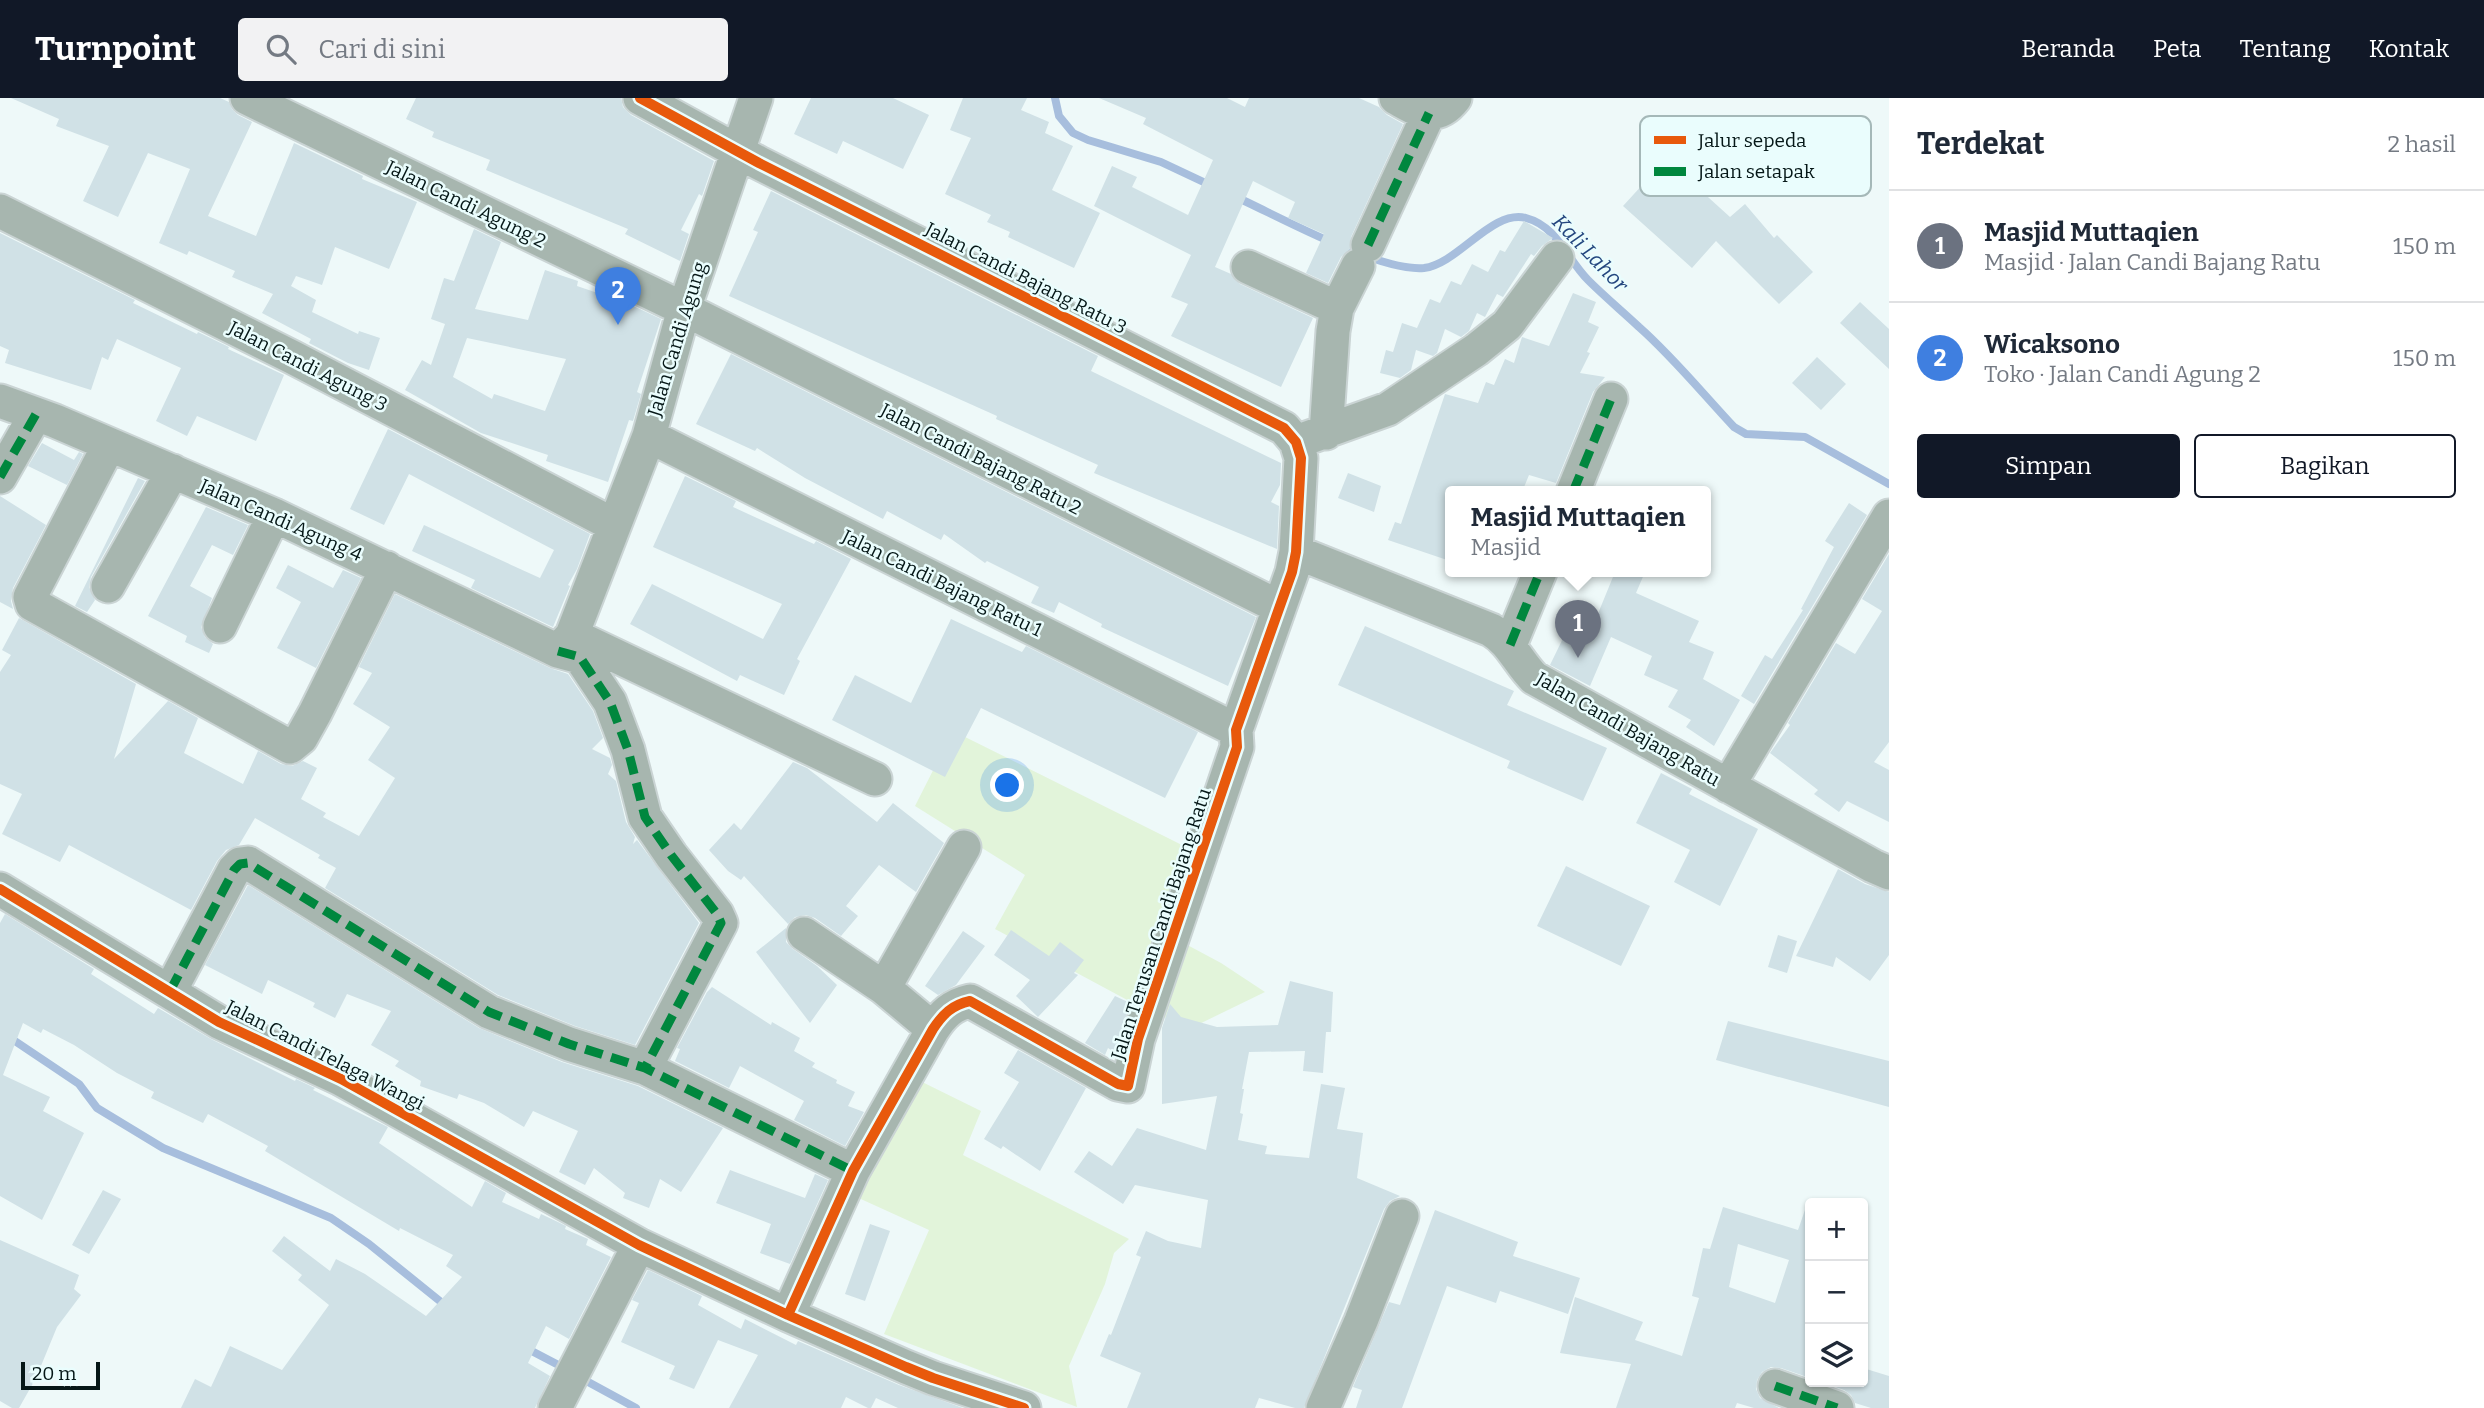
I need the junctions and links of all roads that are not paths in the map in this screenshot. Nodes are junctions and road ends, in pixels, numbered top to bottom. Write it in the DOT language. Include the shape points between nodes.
graph roads {
  1 [pos="247,98"];
  2 [pos="640,98"];
  3 [pos="756,98"];
  4 [pos="1396,98"];
  5 [pos="1442,106"];
  6 [pos="737,150"];
  7 [pos="0,211"];
  8 [pos="1557,258"];
  9 [pos="1248,267"];
  10 [pos="1337,308"];
  11 [pos="684,310"];
  12 [pos="1611,399"];
  13 [pos="0,401"];
  14 [pos="36,414"];
  15 [pos="649,436"];
  16 [pos="1311,437"];
  17 [pos="109,445"];
  18 [pos="173,471"];
  19 [pos="0,477"];
  20 [pos="1575,486"];
  21 [pos="274,515"];
  22 [pos="1889,516"];
  23 [pos="614,525"];
  24 [pos="1296,552"];
  25 [pos="387,568"];
  26 [pos="1538,577"];
  27 [pos="108,586"];
  28 [pos="1279,607"];
  29 [pos="220,626"];
  30 [pos="565,643"];
  31 [pos="1510,645"];
  32 [pos="1236,730"];
  33 [pos="875,779"];
  34 [pos="1728,786"];
  35 [pos="964,847"];
  36 [pos="1889,873"];
  37 [pos="0,888"];
  38 [pos="804,934"];
  39 [pos="884,988"];
  40 [pos="170,991"];
  41 [pos="933,1029"];
  42 [pos="645,1068"];
  43 [pos="853,1171"];
  44 [pos="1402,1216"];
  45 [pos="639,1245"];
  46 [pos="788,1315"];
  47 [pos="566,1385"];
  48 [pos="1775,1386"];
  49 [pos="1024,1408"];
  50 [pos="1324,1408"];
  51 [pos="1837,1408"];
  1 -- 11 [label="street, Jalan Candi Agung 2"];
  2 -- 6 [label="street, Jalan Candi Bajang Ratu 3"];
  3 -- 6 [label="street, Jalan Candi Agung"];
  4 -- 5 [label="street"];
  5 -- 10 [label="street"];
  6 -- 11 [label="street, Jalan Candi Agung"];
  6 -- 16 [label="street, Jalan Candi Bajang Ratu 3" via="1284,428"];
  7 -- 23 [label="street, Jalan Candi Agung 3"];
  8 -- 16 [label="street" via="1507,325 1476,350 1388,409"];
  9 -- 10 [label="street"];
  10 -- 16 [label="street"];
  11 -- 15 [label="street, Jalan Candi Agung"];
  11 -- 28 [label="street, Jalan Candi Bajang Ratu 2"];
  12 -- 20 [label="street"];
  13 -- 14 [label="street, Jalan Candi Agung 4"];
  14 -- 17 [label="street, Jalan Candi Agung 4"];
  14 -- 19 [label="street"];
  15 -- 23 [label="street, Jalan Candi Agung"];
  15 -- 32 [label="street, Jalan Candi Bajang Ratu 1"];
  16 -- 24 [label="street" via="1302,466"];
  17 -- 18 [label="street, Jalan Candi Agung 4"];
  17 -- 25 [label="street" via="30,597 32,604 290,747 301,738 315,713"];
  18 -- 21 [label="street, Jalan Candi Agung 4"];
  18 -- 27 [label="street"];
  21 -- 25 [label="street, Jalan Candi Agung 4"];
  21 -- 29 [label="street"];
  22 -- 34 [label="street"];
  23 -- 30 [label="street, Jalan Candi Agung"];
  24 -- 28 [label="street"];
  24 -- 31 [label="street, Jalan Candi Bajang Ratu" via="1491,630"];
  25 -- 30 [label="street, Jalan Candi Agung 4"];
  26 -- 31 [label="street"];
  28 -- 32 [label="street"];
  30 -- 33 [label="street" via="588,644"];
  30 -- 42 [label="street" via="610,702 645,817 722,923"];
  31 -- 34 [label="street, Jalan Candi Bajang Ratu" via="1534,678"];
  32 -- 41 [label="street, Jalan Terusan Candi Bajang Ratu" via="1237,747 1138,1039 1128,1086 970,1001 953,1006"];
  34 -- 36 [label="street, Jalan Candi Bajang Ratu"];
  35 -- 39 [label="street"];
  37 -- 40 [label="street, Jalan Candi Telaga Wangi"];
  38 -- 39 [label="street"];
  39 -- 41 [label="street"];
  40 -- 42 [label="street" via="234,870 248,863 489,1012"];
  40 -- 45 [label="street, Jalan Candi Telaga Wangi" via="219,1022 341,1079"];
  41 -- 43 [label="street, Jalan Terusan Candi Bajang Ratu"];
  42 -- 43 [label="street"];
  43 -- 46 [label="street, Jalan Terusan Candi Bajang Ratu"];
  44 -- 50 [label="street"];
  45 -- 46 [label="street, Jalan Candi Telaga Wangi"];
  45 -- 47 [label="street"];
  46 -- 49 [label="street, Jalan Candi Telaga Wangi" via="933,1378"];
  48 -- 51 [label="street"];
}
